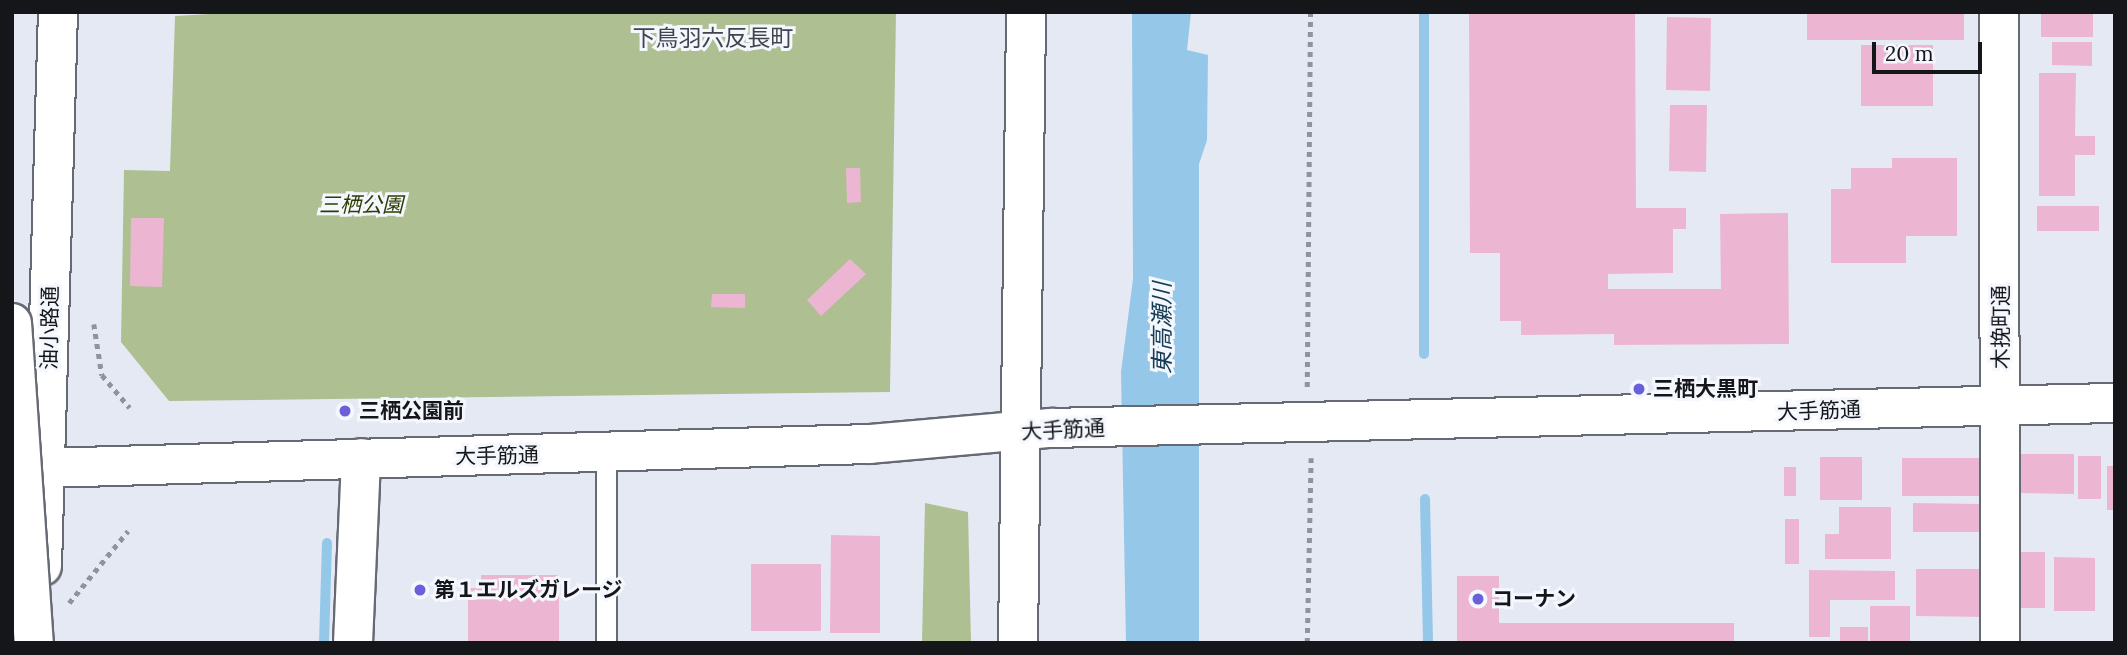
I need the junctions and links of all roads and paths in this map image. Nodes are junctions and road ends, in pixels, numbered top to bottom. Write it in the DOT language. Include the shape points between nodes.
graph roads {
  1 [pos="58,12"];
  2 [pos="1026,12"];
  3 [pos="1310,12"];
  4 [pos="1999,12"];
  5 [pos="12,323"];
  6 [pos="94,324"];
  7 [pos="2115,403"];
  8 [pos="2001,405"];
  9 [pos="130,408"];
  10 [pos="1296,426"];
  11 [pos="1037,430"];
  12 [pos="607,454"];
  13 [pos="361,458"];
  14 [pos="29,468"];
  15 [pos="128,531"];
  16 [pos="62,612"];
  17 [pos="34,643"];
  18 [pos="39,643"];
  19 [pos="354,643"];
  20 [pos="606,643"];
  21 [pos="1018,643"];
  22 [pos="1307,643"];
  23 [pos="2000,643"];
  1 -- 14 [label="main road, 油小路通"];
  2 -- 11 [label="main road"];
  3 -- 10 [label="path"];
  4 -- 8 [label="main road, 木挽町通"];
  5 -- 17 [label="main road, bridge"];
  6 -- 9 [label="path" via="103,374"];
  7 -- 8 [label="main road, 大手筋通"];
  8 -- 10 [label="main road, 大手筋通"];
  8 -- 23 [label="main road, 木挽町通"];
  10 -- 11 [label="main road, 大手筋通"];
  10 -- 22 [label="path"];
  11 -- 12 [label="main road, 大手筋通"];
  11 -- 21 [label="main road"];
  12 -- 13 [label="main road, 大手筋通"];
  12 -- 20 [label="lane"];
  13 -- 14 [label="main road, 大手筋通"];
  13 -- 19 [label="main road"];
  14 -- 18 [label="main road, 油小路通"];
  15 -- 16 [label="path"];
}
